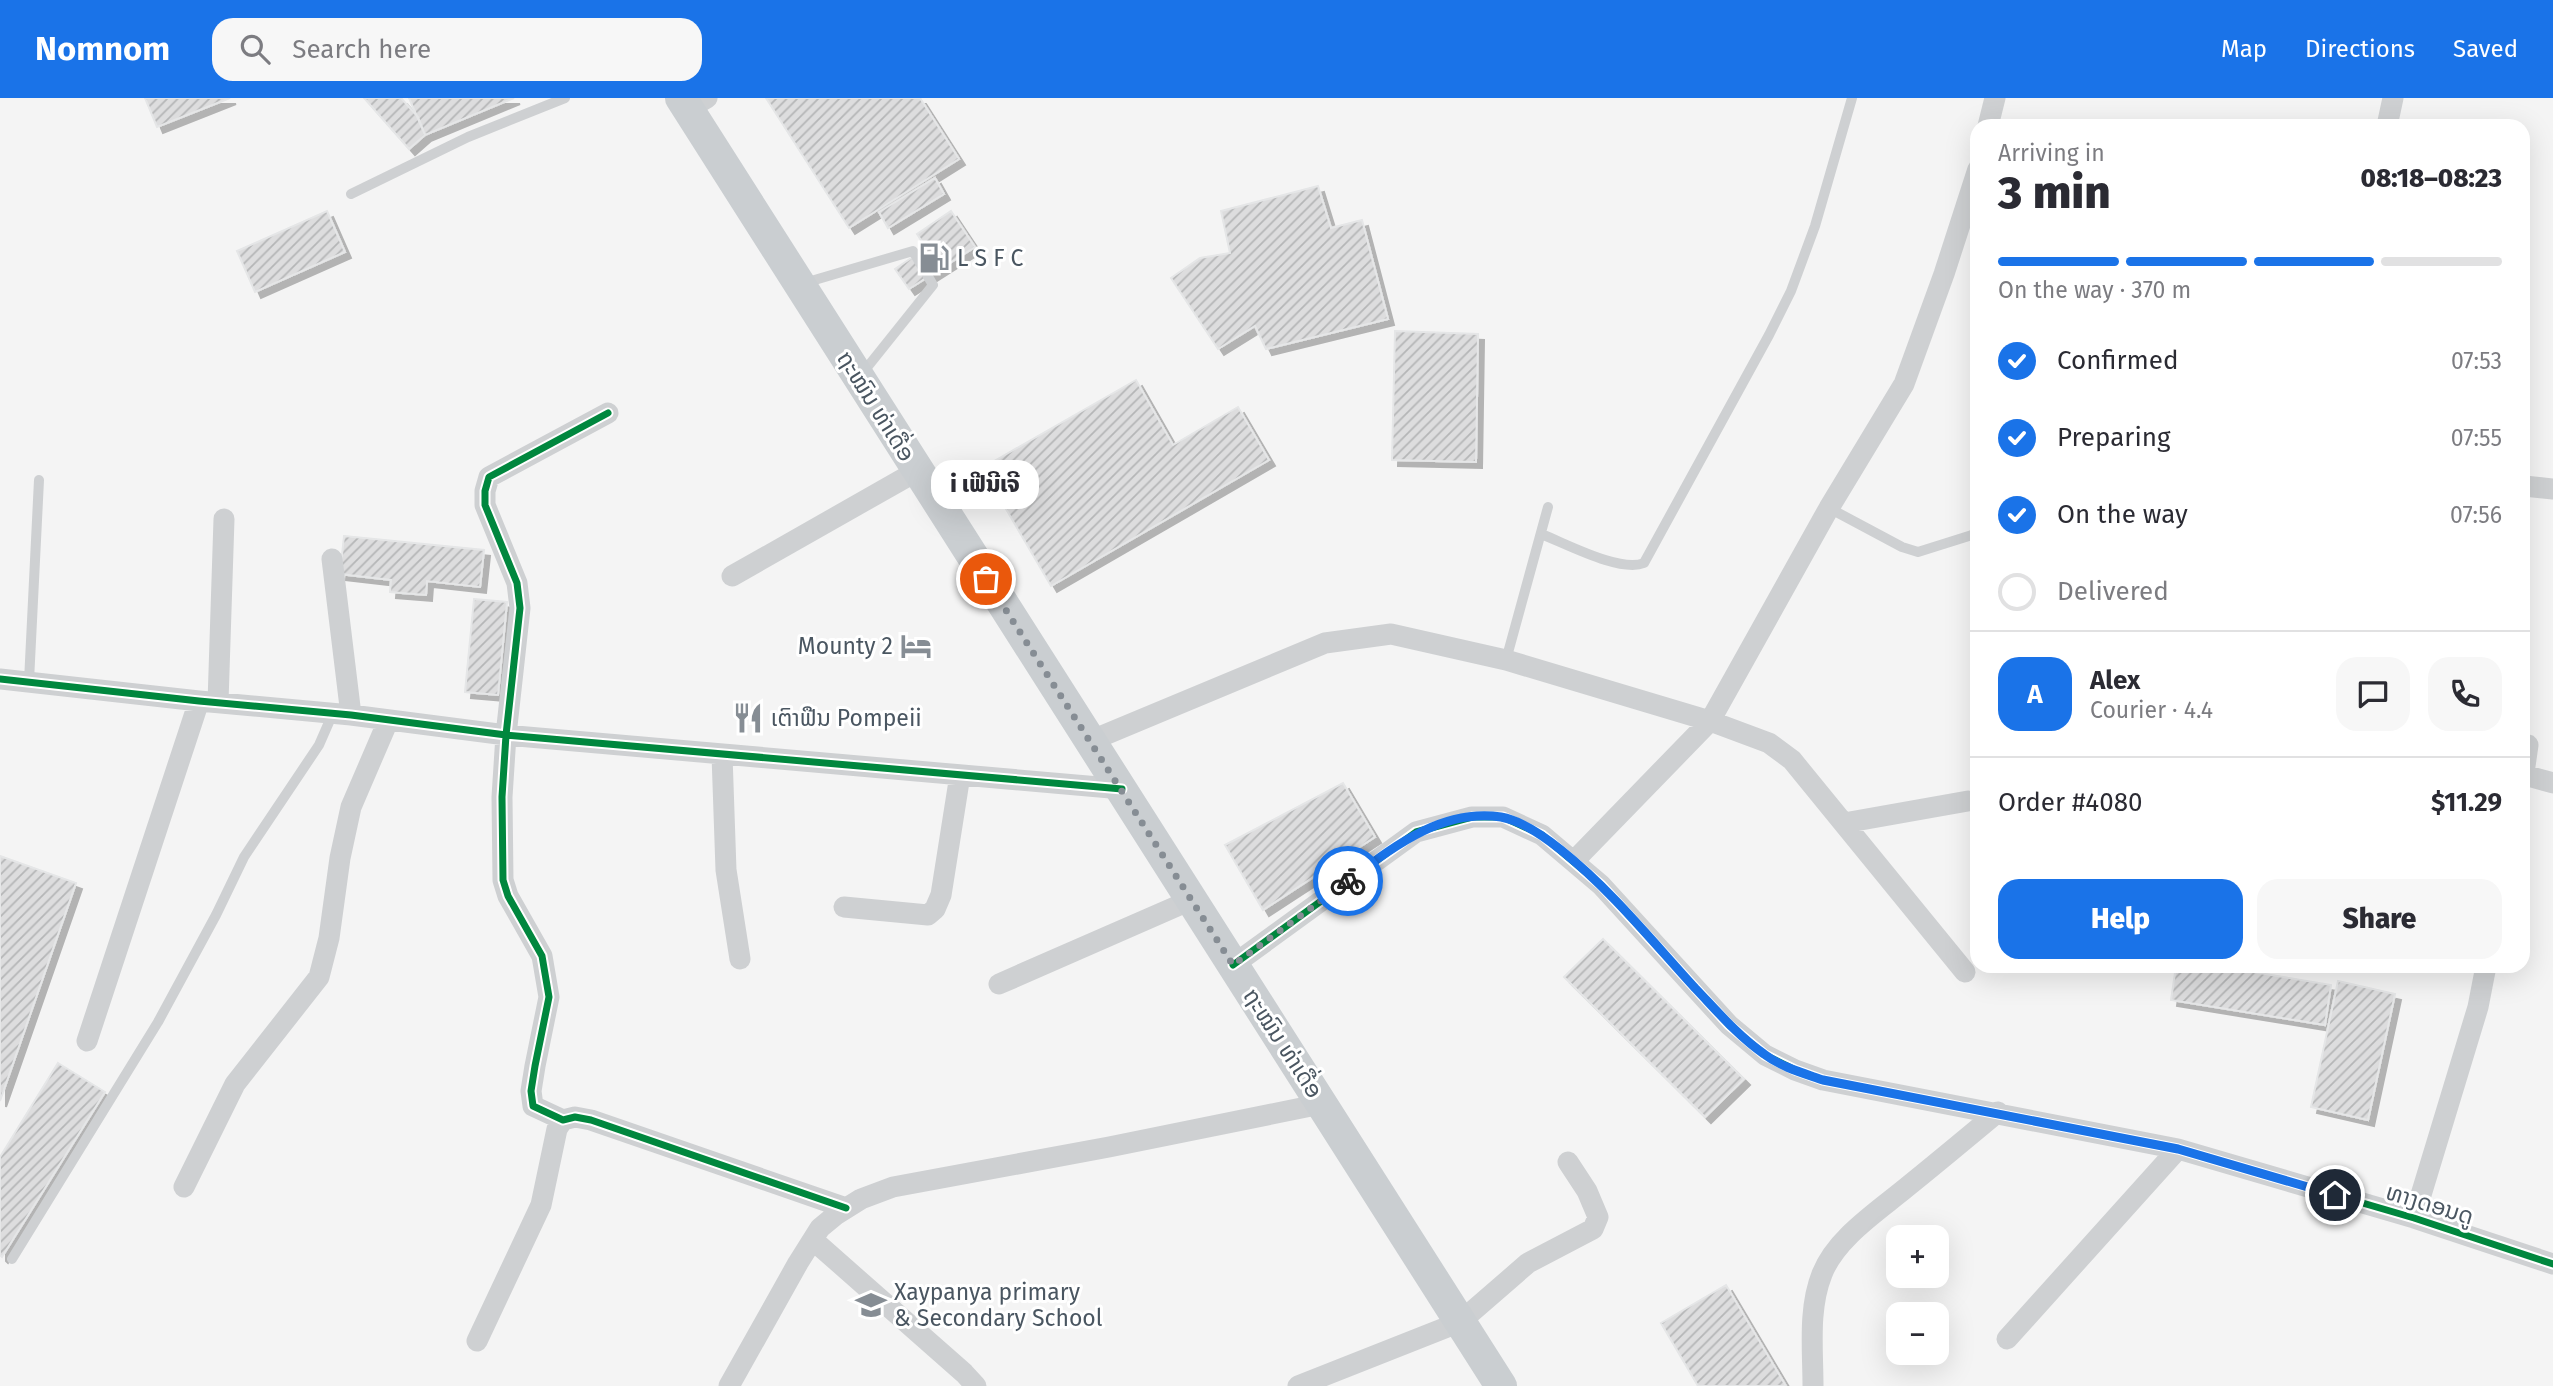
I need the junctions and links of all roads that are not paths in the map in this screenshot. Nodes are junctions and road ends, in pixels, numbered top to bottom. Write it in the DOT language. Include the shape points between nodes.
graph roads {
  1 [pos="565,98"];
  2 [pos="1852,98"];
  3 [pos="1995,98"];
  4 [pos="2393,98"];
  5 [pos="692,102"];
  6 [pos="1990,119"];
  7 [pos="2388,119"];
  8 [pos="351,194"];
  9 [pos="1970,194"];
  10 [pos="799,284"];
  11 [pos="859,379"];
  12 [pos="608,413"];
  13 [pos="917,471"];
  14 [pos="38,480"];
  15 [pos="2530,487"];
  16 [pos="2553,489"];
  17 [pos="1548,507"];
  18 [pos="1829,508"];
  19 [pos="224,519"];
  20 [pos="1541,534"];
  21 [pos="1970,536"];
  22 [pos="332,559"];
  23 [pos="732,576"];
  24 [pos="1506,660"];
  25 [pos="0,679"];
  26 [pos="29,681"];
  27 [pos="209,701"];
  28 [pos="342,714"];
  29 [pos="388,721"];
  30 [pos="1710,721"];
  31 [pos="506,736"];
  32 [pos="1090,741"];
  33 [pos="722,755"];
  34 [pos="960,775"];
  35 [pos="2530,776"];
  36 [pos="2553,783"];
  37 [pos="1122,789"];
  38 [pos="1968,801"];
  39 [pos="1844,823"];
  40 [pos="1574,861"];
  41 [pos="1191,900"];
  42 [pos="844,907"];
  43 [pos="740,959"];
  44 [pos="1233,965"];
  45 [pos="1965,972"];
  46 [pos="2485,973"];
  47 [pos="999,984"];
  48 [pos="88,1041"];
  49 [pos="1321,1104"];
  50 [pos="1998,1112"];
  51 [pos="563,1120"];
  52 [pos="2178,1149"];
  53 [pos="1568,1162"];
  54 [pos="184,1187"];
  55 [pos="846,1208"];
  56 [pos="2414,1218"];
  57 [pos="813,1240"];
  58 [pos="12,1259"];
  59 [pos="2553,1264"];
  60 [pos="1460,1322"];
  61 [pos="2007,1339"];
  62 [pos="477,1341"];
  63 [pos="729,1386"];
  64 [pos="975,1386"];
  65 [pos="1298,1386"];
  66 [pos="1501,1386"];
  67 [pos="1813,1386"];
  1 -- 8 [label="lane" via="468,137"];
  2 -- 20 [label="lane" via="1791,291 1644,563 1614,563"];
  3 -- 6 [label="street"];
  4 -- 7 [label="street"];
  5 -- 10 [label="main road, ຖະໝົນ ທ່າເດື່ອ"];
  9 -- 18 [label="street" via="1904,384"];
  10 -- 11 [label="main road, ຖະໝົນ ທ່າເດື່ອ"];
  10 -- 11 [label="lane" via="913,251 933,285"];
  11 -- 13 [label="main road, ຖະໝົນ ທ່າເດື່ອ"];
  12 -- 31 [label="street" via="489,477 485,505 517,583 520,608"];
  13 -- 23 [label="street"];
  13 -- 32 [label="main road, ຖະໝົນ ທ່າເດື່ອ"];
  14 -- 26 [label="lane"];
  15 -- 16 [label="street"];
  17 -- 20 [label="lane"];
  18 -- 21 [label="lane" via="1918,552"];
  18 -- 30 [label="street"];
  19 -- 27 [label="street"];
  20 -- 24 [label="lane"];
  22 -- 28 [label="street"];
  24 -- 30 [label="street"];
  24 -- 32 [label="street" via="1391,634 1325,643"];
  25 -- 26 [label="street"];
  26 -- 27 [label="street"];
  27 -- 28 [label="street"];
  27 -- 48 [label="street"];
  28 -- 29 [label="street"];
  28 -- 58 [label="lane" via="244,857 158,1022"];
  29 -- 31 [label="street"];
  29 -- 54 [label="street" via="351,807 319,977 235,1084"];
  30 -- 39 [label="street" via="1769,743 1791,760"];
  30 -- 40 [label="street"];
  31 -- 33 [label="street"];
  31 -- 51 [label="street" via="503,880 542,956 549,997 534,1066 533,1106"];
  32 -- 37 [label="main road, ຖະໝົນ ທ່າເດື່ອ"];
  33 -- 34 [label="street"];
  33 -- 43 [label="street" via="726,870"];
  34 -- 37 [label="street"];
  34 -- 42 [label="street" via="935,909 928,915"];
  35 -- 36 [label="street"];
  37 -- 41 [label="main road, ຖະໝົນ ທ່າເດື່ອ"];
  38 -- 39 [label="street"];
  39 -- 45 [label="street"];
  40 -- 44 [label="street, ທາງດອນດູ" via="1542,835 1503,817 1444,823 1416,832 1391,848"];
  40 -- 50 [label="street, ທາງດອນດູ" via="1729,1024 1766,1055 1823,1080"];
  41 -- 44 [label="main road, ຖະໝົນ ທ່າເດື່ອ"];
  41 -- 47 [label="street"];
  44 -- 49 [label="main road, ຖະໝົນ ທ່າເດື່ອ"];
  46 -- 56 [label="street"];
  49 -- 55 [label="street" via="893,1187"];
  49 -- 60 [label="main road, ຖະໝົນ ທ່າເດື່ອ"];
  50 -- 52 [label="street, ທາງດອນດູ"];
  50 -- 67 [label="street" via="1833,1255 1817,1292"];
  51 -- 55 [label="street" via="591,1120"];
  51 -- 62 [label="street" via="557,1129 541,1205"];
  52 -- 56 [label="street, ທາງດອນດູ"];
  52 -- 61 [label="street"];
  53 -- 60 [label="street" via="1598,1217 1593,1229 1528,1263"];
  55 -- 57 [label="street" via="820,1228"];
  56 -- 59 [label="street, ທາງດອນດູ"];
  57 -- 63 [label="street"];
  57 -- 64 [label="street"];
  60 -- 65 [label="street"];
  60 -- 66 [label="main road, ຖະໝົນ ທ່າເດື່ອ"];
}
